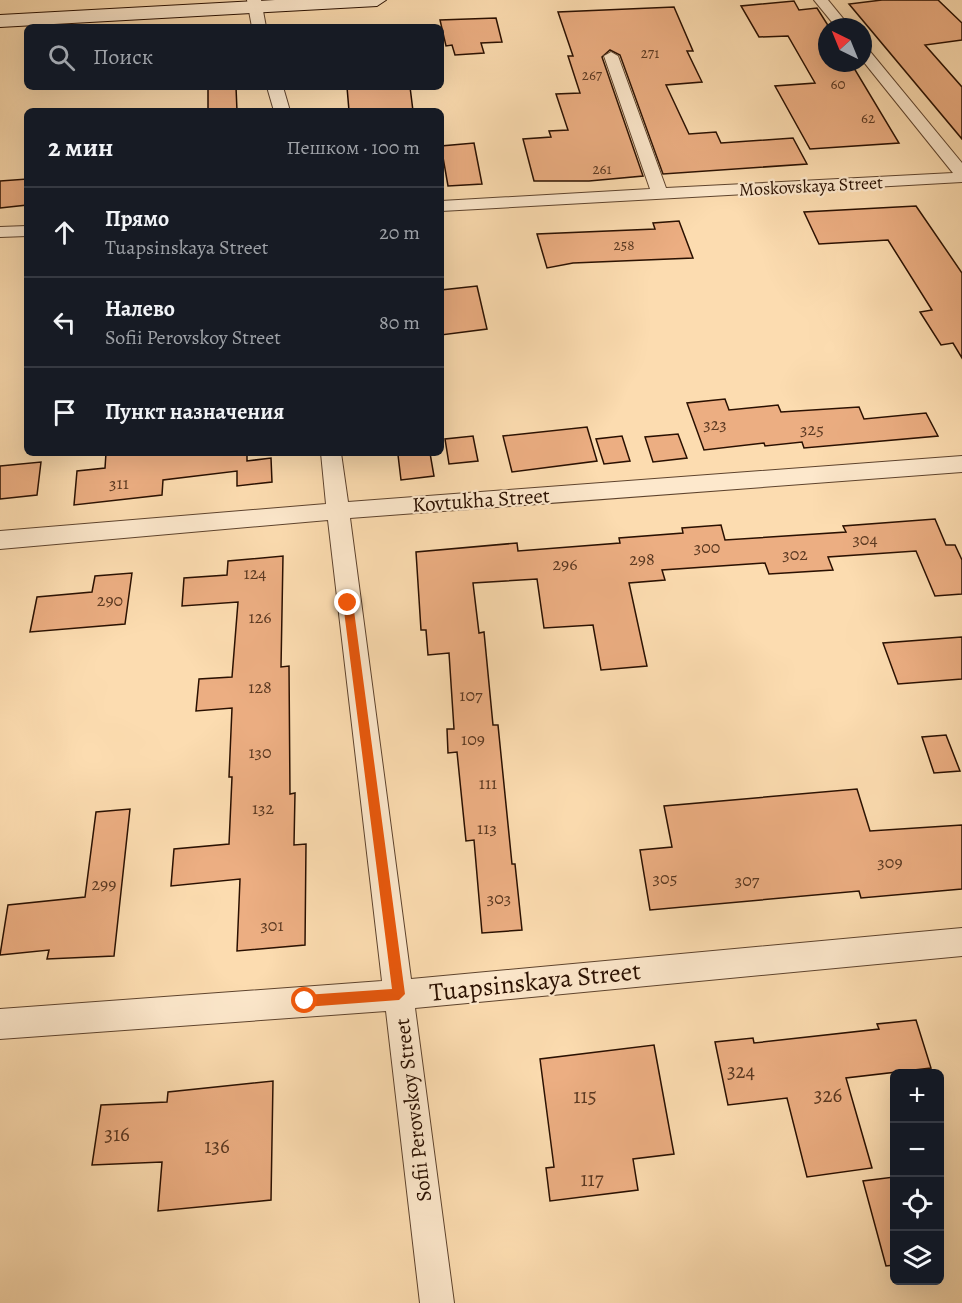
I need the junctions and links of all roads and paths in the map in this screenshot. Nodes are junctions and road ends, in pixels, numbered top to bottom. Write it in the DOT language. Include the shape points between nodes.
graph roads {
  1 [pos="377,0"];
  2 [pos="820,0"];
  3 [pos="254,4"];
  4 [pos="835,18"];
  5 [pos="0,21"];
  6 [pos="258,24"];
  7 [pos="610,56"];
  8 [pos="872,63"];
  9 [pos="276,90"];
  10 [pos="281,108"];
  11 [pos="962,175"];
  12 [pos="660,194"];
  13 [pos="444,206"];
  14 [pos="24,231"];
  15 [pos="0,232"];
  16 [pos="331,456"];
  17 [pos="962,464"];
  18 [pos="336,511"];
  19 [pos="0,540"];
  20 [pos="962,942"];
  21 [pos="399,994"];
  22 [pos="0,1024"];
  23 [pos="436,1303"];
  1 -- 3 [label="main road"];
  2 -- 4 [label="street"];
  3 -- 5 [label="main road"];
  3 -- 6 [label="street"];
  7 -- 12 [label="street"];
  8 -- 11 [label="street"];
  9 -- 10 [label="street"];
  11 -- 12 [label="street, Moskovskaya Street"];
  12 -- 13 [label="street, Moskovskaya Street"];
  14 -- 15 [label="street"];
  16 -- 18 [label="street, Sofii Perovskoy Street"];
  17 -- 18 [label="street, Kovtukha Street"];
  18 -- 19 [label="street, Kovtukha Street"];
  18 -- 21 [label="street, Sofii Perovskoy Street"];
  20 -- 21 [label="street, Tuapsinskaya Street"];
  21 -- 22 [label="street, Tuapsinskaya Street"];
  21 -- 23 [label="street, Sofii Perovskoy Street"];
}
